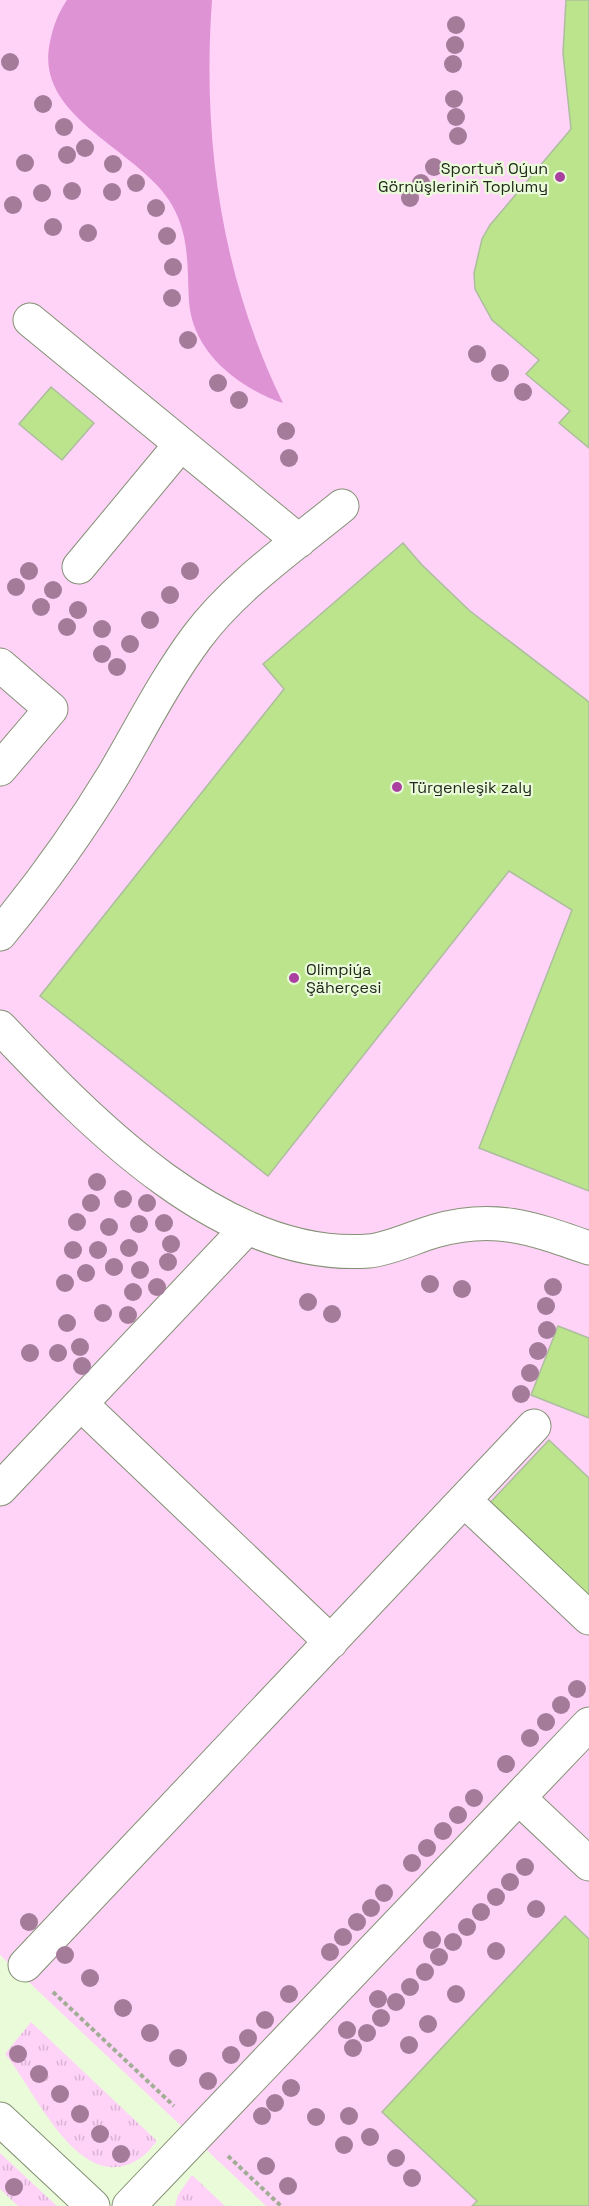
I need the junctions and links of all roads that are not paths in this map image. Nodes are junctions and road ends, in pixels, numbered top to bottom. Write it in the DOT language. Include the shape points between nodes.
graph roads {
  1 [pos="30,320"];
  2 [pos="181,444"];
  3 [pos="342,506"];
  4 [pos="299,541"];
  5 [pos="79,567"];
  6 [pos="0,665"];
  7 [pos="0,769"];
  8 [pos="0,934"];
  9 [pos="0,1028"];
  10 [pos="246,1229"];
  11 [pos="589,1248"];
  12 [pos="81,1404"];
  13 [pos="534,1426"];
  14 [pos="0,1489"];
  15 [pos="464,1500"];
  16 [pos="589,1618"];
  17 [pos="330,1642"];
  18 [pos="589,1724"];
  19 [pos="519,1798"];
  20 [pos="589,1864"];
  21 [pos="25,1965"];
  22 [pos="0,2118"];
  23 [pos="93,2206"];
  24 [pos="129,2206"];
  1 -- 2 [label="street"];
  2 -- 4 [label="street"];
  2 -- 5 [label="street"];
  3 -- 4 [label="street"];
  4 -- 8 [label="street" via="223,607 198,636 65,849"];
  6 -- 7 [label="street" via="51,709"];
  9 -- 10 [label="street" via="67,1096 137,1156 212,1211"];
  10 -- 11 [label="street" via="318,1249 347,1252 374,1250 447,1228 507,1223"];
  10 -- 12 [label="street"];
  12 -- 14 [label="street"];
  12 -- 17 [label="street"];
  13 -- 15 [label="street"];
  15 -- 16 [label="street"];
  15 -- 17 [label="street"];
  17 -- 21 [label="street"];
  18 -- 19 [label="street"];
  19 -- 20 [label="street"];
  19 -- 24 [label="street"];
  22 -- 23 [label="street"];
}
